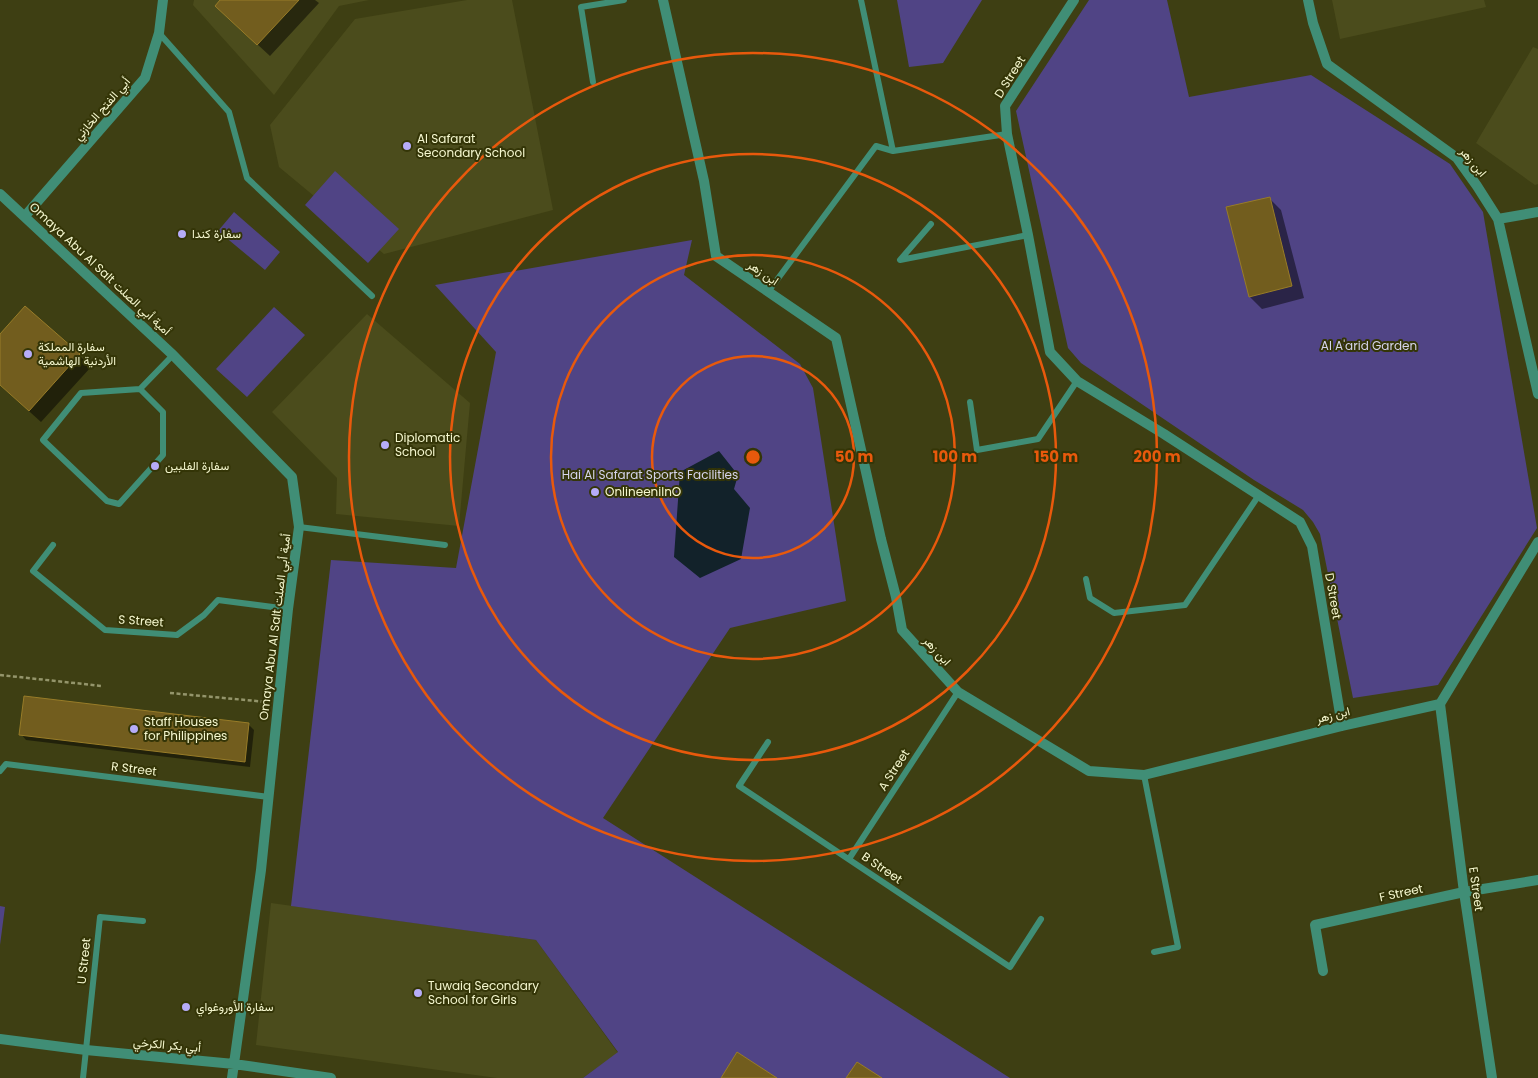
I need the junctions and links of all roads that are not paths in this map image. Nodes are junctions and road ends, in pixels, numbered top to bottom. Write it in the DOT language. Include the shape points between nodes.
graph roads {
  1 [pos="163,0"];
  2 [pos="624,0"];
  3 [pos="663,0"];
  4 [pos="861,0"];
  5 [pos="1074,0"];
  6 [pos="1308,0"];
  7 [pos="159,34"];
  8 [pos="592,82"];
  9 [pos="1007,134"];
  10 [pos="893,151"];
  11 [pos="0,194"];
  12 [pos="1538,212"];
  13 [pos="25,216"];
  14 [pos="1498,219"];
  15 [pos="931,224"];
  16 [pos="1028,235"];
  17 [pos="768,292"];
  18 [pos="372,296"];
  19 [pos="173,355"];
  20 [pos="1077,381"];
  21 [pos="140,389"];
  22 [pos="1538,394"];
  23 [pos="970,402"];
  24 [pos="1259,495"];
  25 [pos="299,527"];
  26 [pos="1538,542"];
  27 [pos="53,545"];
  28 [pos="444,545"];
  29 [pos="1086,579"];
  30 [pos="288,609"];
  31 [pos="958,692"];
  32 [pos="1440,704"];
  33 [pos="1342,726"];
  34 [pos="768,742"];
  35 [pos="0,771"];
  36 [pos="1144,775"];
  37 [pos="268,798"];
  38 [pos="849,859"];
  39 [pos="1538,880"];
  40 [pos="1464,892"];
  41 [pos="1040,919"];
  42 [pos="142,921"];
  43 [pos="1154,952"];
  44 [pos="1324,971"];
  45 [pos="0,1039"];
  46 [pos="86,1050"];
  47 [pos="234,1064"];
  48 [pos="83,1078"];
  49 [pos="232,1078"];
  50 [pos="331,1078"];
  51 [pos="1492,1078"];
  1 -- 7 [label="street, أبي الفتح الخازني"];
  2 -- 8 [label="lane" via="581,7"];
  3 -- 17 [label="street, ابن زهر" via="704,181 716,256"];
  4 -- 10 [label="lane"];
  5 -- 9 [label="street, D Street" via="1005,106"];
  6 -- 14 [label="street, ابن زهر" via="1328,64 1457,158"];
  7 -- 13 [label="street, أبي الفتح الخازني" via="145,78"];
  7 -- 18 [label="lane" via="228,112 248,178"];
  9 -- 10 [label="lane"];
  9 -- 16 [label="street, D Street"];
  10 -- 17 [label="lane" via="876,146"];
  11 -- 13 [label="street, Omaya Abu Al Salt أمية أبي الصلت"];
  12 -- 14 [label="street"];
  13 -- 19 [label="street, Omaya Abu Al Salt أمية أبي الصلت"];
  14 -- 22 [label="street, ابن زهر"];
  15 -- 16 [label="lane" via="900,260"];
  16 -- 20 [label="street, D Street" via="1050,352"];
  17 -- 31 [label="street, ابن زهر" via="836,338 902,630"];
  19 -- 21 [label="lane"];
  19 -- 25 [label="street, Omaya Abu Al Salt أمية أبي الصلت" via="292,477"];
  20 -- 23 [label="lane" via="1038,439 977,450"];
  20 -- 24 [label="street, D Street"];
  21 -- 21 [label="lane" via="81,393 43,440 106,501 119,504 163,455 163,412"];
  24 -- 29 [label="lane" via="1185,605 1114,613 1090,598"];
  24 -- 33 [label="street, D Street" via="1300,522 1312,546"];
  25 -- 28 [label="lane"];
  25 -- 30 [label="street, Omaya Abu Al Salt أمية أبي الصلت"];
  26 -- 32 [label="street"];
  27 -- 30 [label="lane, S Street" via="33,571 106,630 177,635 218,600"];
  30 -- 37 [label="street, Omaya Abu Al Salt أمية أبي الصلت"];
  31 -- 36 [label="street, ابن زهر" via="1089,771"];
  31 -- 38 [label="lane, A Street"];
  32 -- 33 [label="street, ابن زهر"];
  32 -- 40 [label="street, E Street"];
  33 -- 36 [label="street, ابن زهر"];
  34 -- 38 [label="lane, B Street" via="739,786"];
  35 -- 37 [label="lane, R Street" via="6,764"];
  36 -- 43 [label="lane" via="1178,947"];
  37 -- 47 [label="street, Omaya Abu Al Salt أمية أبي الصلت"];
  38 -- 41 [label="lane, B Street" via="1010,967"];
  39 -- 40 [label="street, F Street"];
  40 -- 44 [label="street, F Street" via="1315,925"];
  40 -- 51 [label="street, E Street"];
  42 -- 46 [label="lane, U Street" via="100,917"];
  45 -- 46 [label="street, أبي بكر الكرخي"];
  46 -- 47 [label="street, أبي بكر الكرخي"];
  46 -- 48 [label="lane"];
  47 -- 49 [label="street, Omaya Abu Al Salt أمية أبي الصلت"];
  47 -- 50 [label="street, أبي بكر الكرخي"];
}
